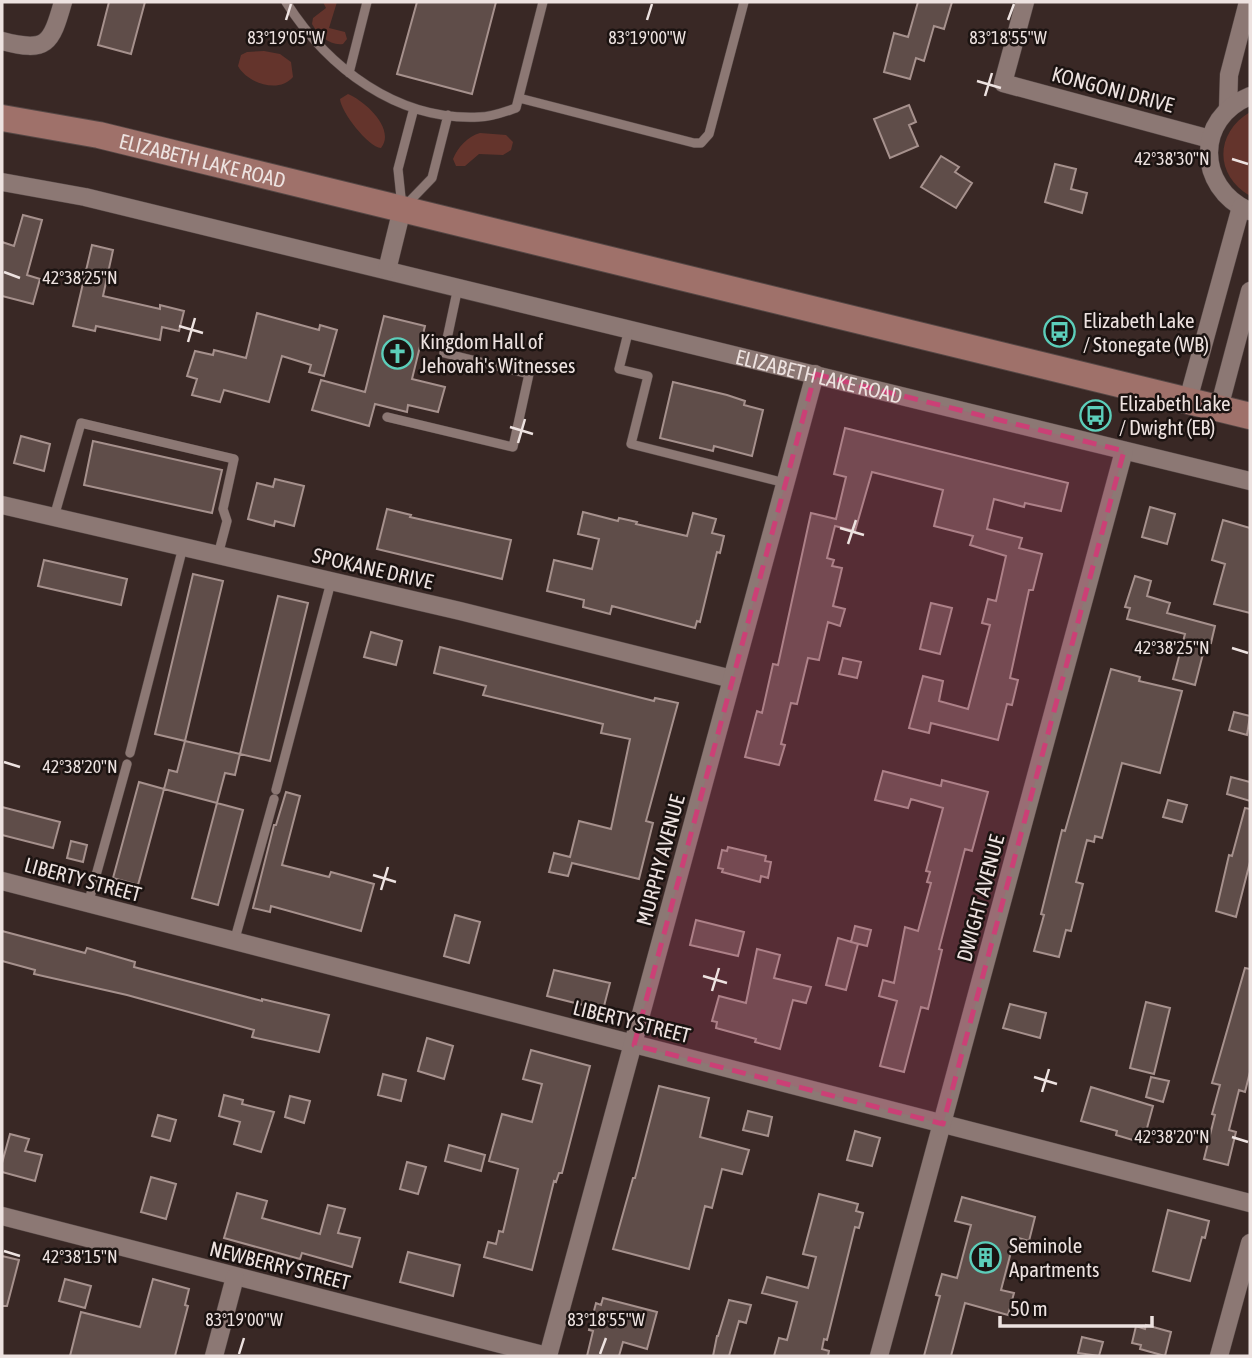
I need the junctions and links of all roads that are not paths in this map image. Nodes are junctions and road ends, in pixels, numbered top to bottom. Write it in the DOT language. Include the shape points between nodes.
graph roads {
  1 [pos="63,2"];
  2 [pos="286,2"];
  3 [pos="367,2"];
  4 [pos="543,2"];
  5 [pos="744,2"];
  6 [pos="1025,2"];
  7 [pos="1248,2"];
  8 [pos="2,41"];
  9 [pos="349,73"];
  10 [pos="1250,96"];
  11 [pos="519,97"];
  12 [pos="414,107"];
  13 [pos="1228,109"];
  14 [pos="448,115"];
  15 [pos="2,118"];
  16 [pos="1210,139"];
  17 [pos="2,182"];
  18 [pos="402,209"];
  19 [pos="1245,209"];
  20 [pos="387,270"];
  21 [pos="458,287"];
  22 [pos="1250,291"];
  23 [pos="629,329"];
  24 [pos="815,374"];
  25 [pos="1188,401"];
  26 [pos="1219,408"];
  27 [pos="1250,415"];
  28 [pos="387,417"];
  29 [pos="1125,450"];
  30 [pos="1250,481"];
  31 [pos="785,482"];
  32 [pos="2,505"];
  33 [pos="54,517"];
  34 [pos="183,547"];
  35 [pos="218,555"];
  36 [pos="331,582"];
  37 [pos="732,679"];
  38 [pos="130,753"];
  39 [pos="127,764"];
  40 [pos="2,881"];
  41 [pos="88,904"];
  42 [pos="233,942"];
  43 [pos="634,1045"];
  44 [pos="943,1124"];
  45 [pos="1250,1203"];
  46 [pos="2,1216"];
  47 [pos="1250,1244"];
  48 [pos="235,1277"];
  49 [pos="214,1356"];
  50 [pos="548,1356"];
  51 [pos="879,1356"];
  52 [pos="1219,1356"];
  1 -- 8 [label="street" via="54,31 44,42 28,47"];
  2 -- 9 [label="lane" via="315,42"];
  3 -- 9 [label="lane"];
  4 -- 11 [label="lane"];
  5 -- 11 [label="lane" via="708,137 701,142"];
  6 -- 16 [label="street, KONGONI DRIVE" via="1003,83"];
  7 -- 13 [label="street" via="1228,75"];
  9 -- 12 [label="lane"];
  10 -- 13 [label="street"];
  11 -- 14 [label="lane" via="516,108 497,114"];
  12 -- 14 [label="lane"];
  12 -- 18 [label="lane" via="398,169"];
  13 -- 16 [label="street"];
  14 -- 18 [label="lane" via="432,178"];
  15 -- 18 [label="main road, ELIZABETH LAKE ROAD" via="99,135"];
  16 -- 19 [label="street" via="1214,178 1228,198"];
  17 -- 20 [label="street, ELIZABETH LAKE ROAD" via="85,197"];
  18 -- 20 [label="street"];
  18 -- 25 [label="main road, ELIZABETH LAKE ROAD"];
  19 -- 25 [label="street"];
  20 -- 21 [label="street, ELIZABETH LAKE ROAD"];
  21 -- 23 [label="street, ELIZABETH LAKE ROAD"];
  21 -- 28 [label="lane" via="444,353 529,374 513,447"];
  22 -- 26 [label="street"];
  23 -- 24 [label="street, ELIZABETH LAKE ROAD"];
  23 -- 31 [label="lane" via="619,369 648,376 631,444"];
  24 -- 29 [label="street, ELIZABETH LAKE ROAD"];
  24 -- 31 [label="street, MURPHY AVENUE"];
  25 -- 26 [label="main road, ELIZABETH LAKE ROAD"];
  26 -- 27 [label="main road, ELIZABETH LAKE ROAD"];
  29 -- 30 [label="street, ELIZABETH LAKE ROAD"];
  29 -- 44 [label="street, DWIGHT AVENUE"];
  31 -- 37 [label="street, MURPHY AVENUE"];
  32 -- 33 [label="street, SPOKANE DRIVE"];
  33 -- 34 [label="street, SPOKANE DRIVE"];
  33 -- 35 [label="lane" via="81,423 234,459"];
  34 -- 35 [label="street, SPOKANE DRIVE"];
  34 -- 38 [label="lane"];
  35 -- 36 [label="street, SPOKANE DRIVE"];
  36 -- 37 [label="street, SPOKANE DRIVE"];
  36 -- 42 [label="lane"];
  37 -- 43 [label="street, MURPHY AVENUE"];
  39 -- 41 [label="lane"];
  40 -- 41 [label="street, LIBERTY STREET"];
  41 -- 42 [label="street, LIBERTY STREET"];
  42 -- 43 [label="street, LIBERTY STREET"];
  43 -- 44 [label="street, LIBERTY STREET"];
  43 -- 50 [label="street, MURPHY AVENUE"];
  44 -- 45 [label="street, LIBERTY STREET"];
  44 -- 51 [label="street, DWIGHT AVENUE"];
  46 -- 48 [label="street, NEWBERRY STREET"];
  47 -- 52 [label="street"];
  48 -- 49 [label="street"];
  48 -- 50 [label="street, NEWBERRY STREET"];
}
